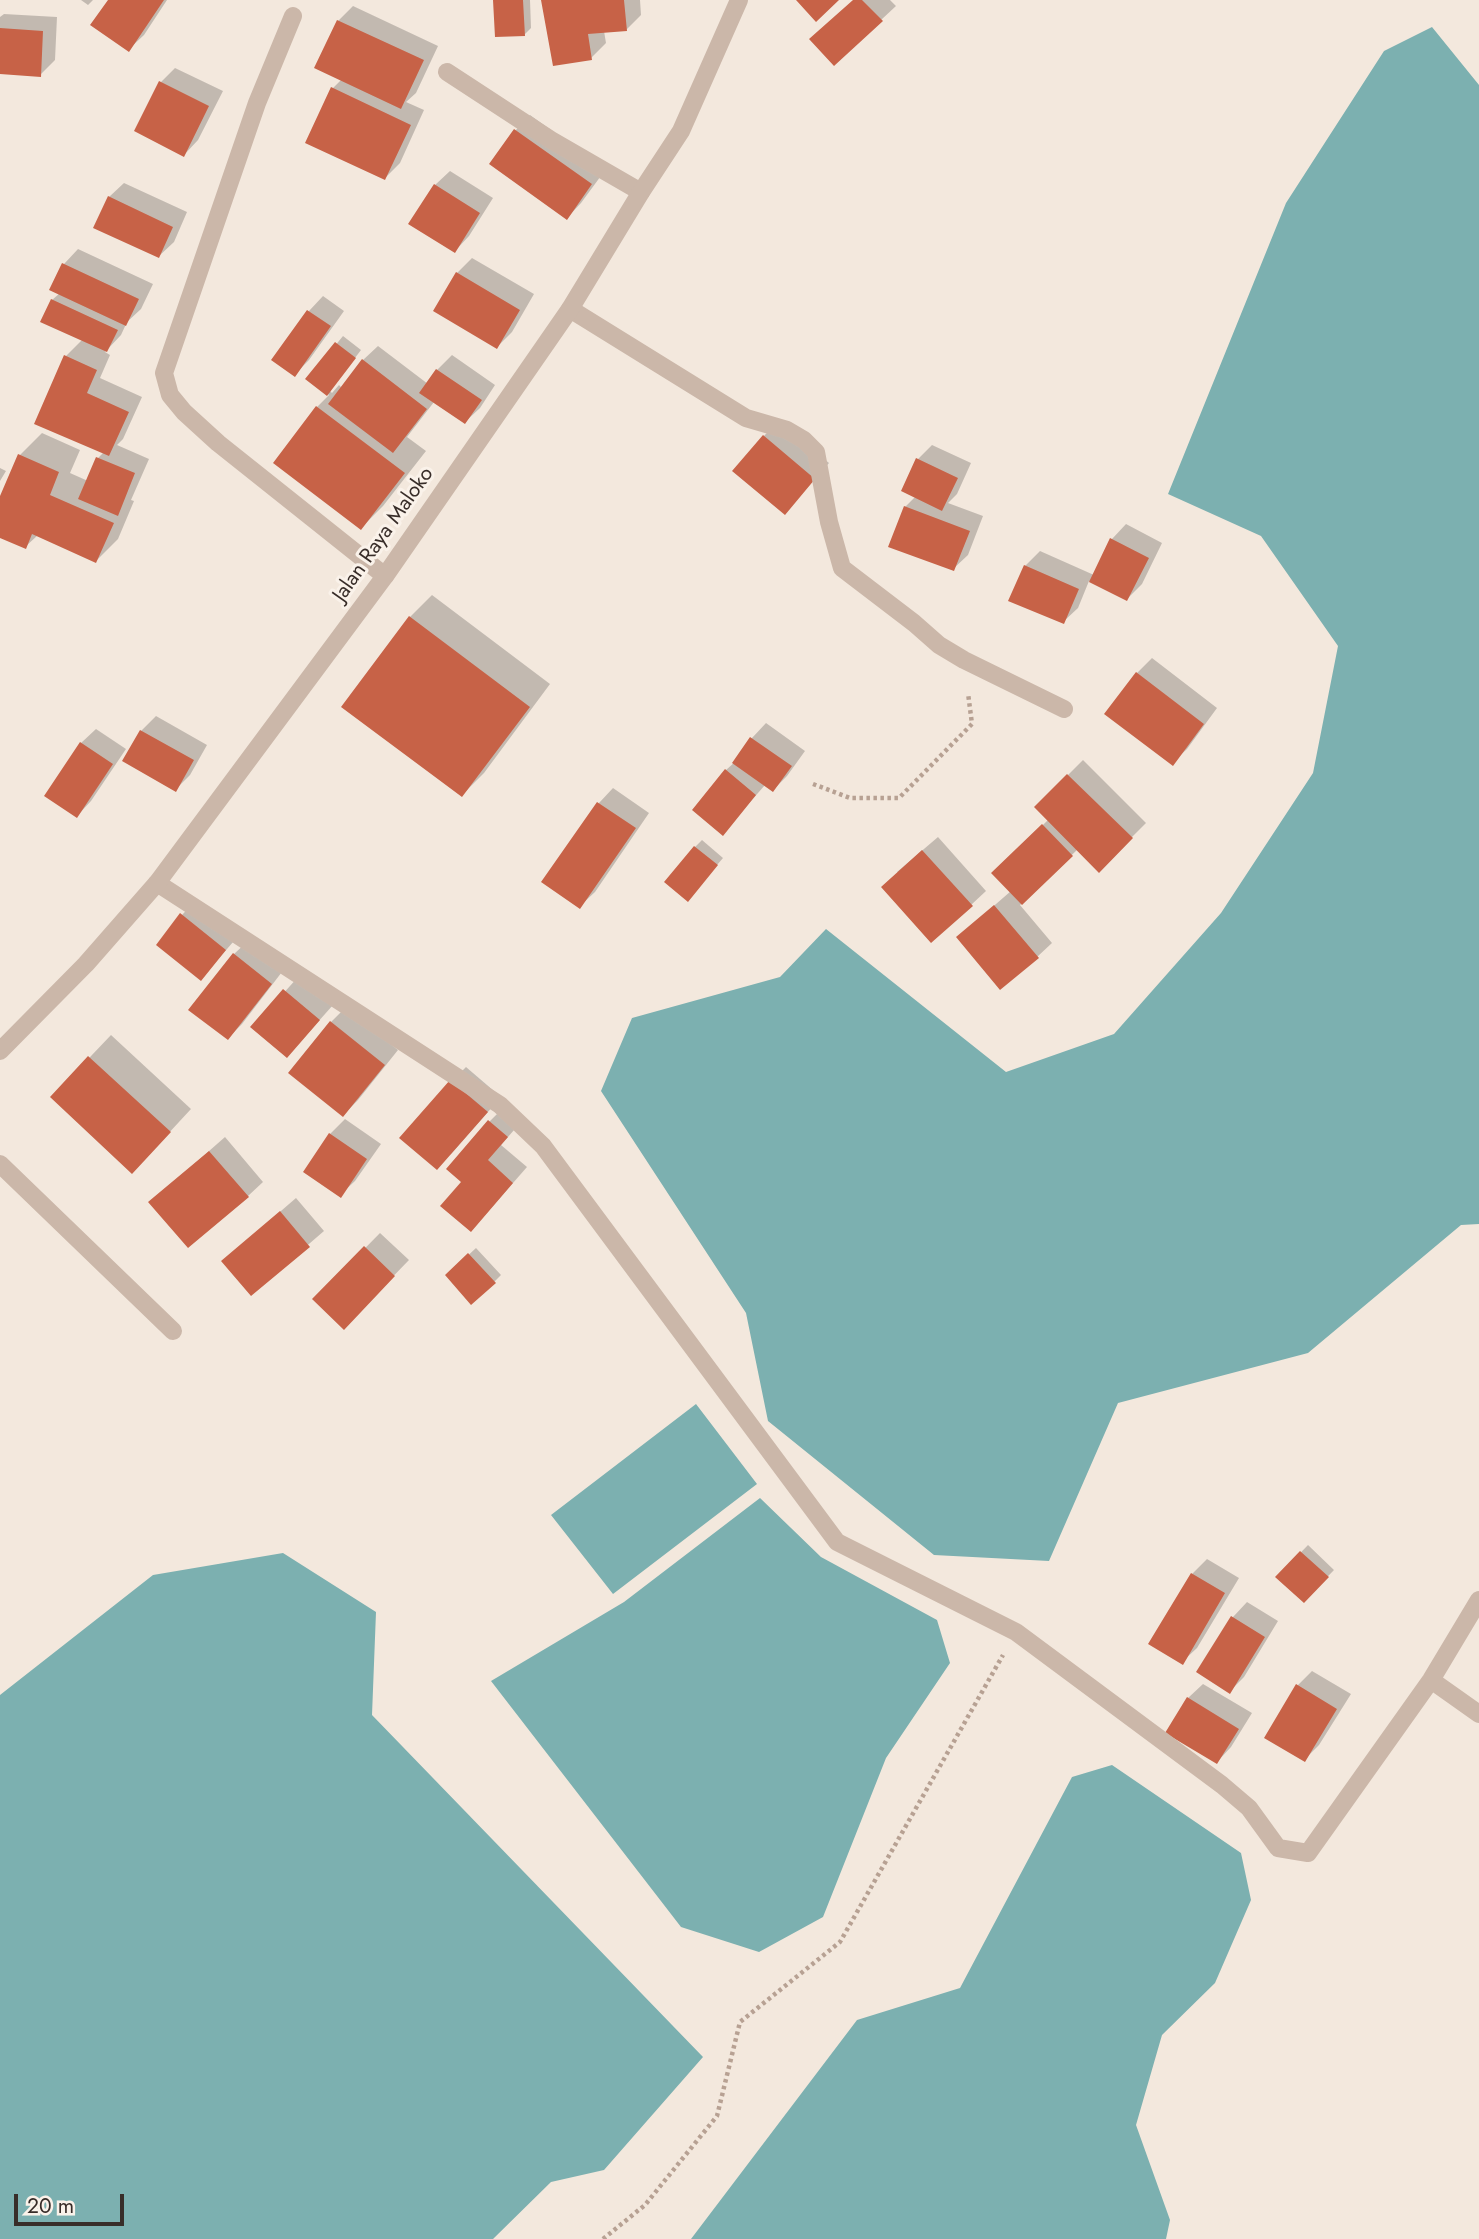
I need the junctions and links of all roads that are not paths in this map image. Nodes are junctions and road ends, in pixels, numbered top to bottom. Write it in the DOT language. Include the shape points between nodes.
graph roads {
  1 [pos="739,0"];
  2 [pos="293,16"];
  3 [pos="447,72"];
  4 [pos="641,192"];
  5 [pos="570,309"];
  6 [pos="385,576"];
  7 [pos="1064,709"];
  8 [pos="157,883"];
  9 [pos="0,1051"];
  10 [pos="0,1164"];
  11 [pos="173,1331"];
  12 [pos="1479,1600"];
  13 [pos="1431,1679"];
  14 [pos="1479,1714"];
  1 -- 4 [label="street, Jalan Raya Maloko" via="681,131"];
  2 -- 6 [label="street" via="257,103 164,373 170,394 184,412"];
  3 -- 4 [label="street" via="551,141"];
  4 -- 5 [label="street, Jalan Raya Maloko"];
  5 -- 6 [label="street, Jalan Raya Maloko"];
  5 -- 7 [label="street" via="746,418 804,440 816,452 842,568 939,645"];
  6 -- 8 [label="street, Jalan Raya Maloko"];
  8 -- 9 [label="street, Jalan Raya Maloko"];
  8 -- 13 [label="street" via="500,1105 543,1146 836,1542 1016,1632 1222,1785 1249,1808 1278,1848 1308,1853"];
  10 -- 11 [label="street"];
  12 -- 13 [label="street"];
  13 -- 14 [label="street"];
}
